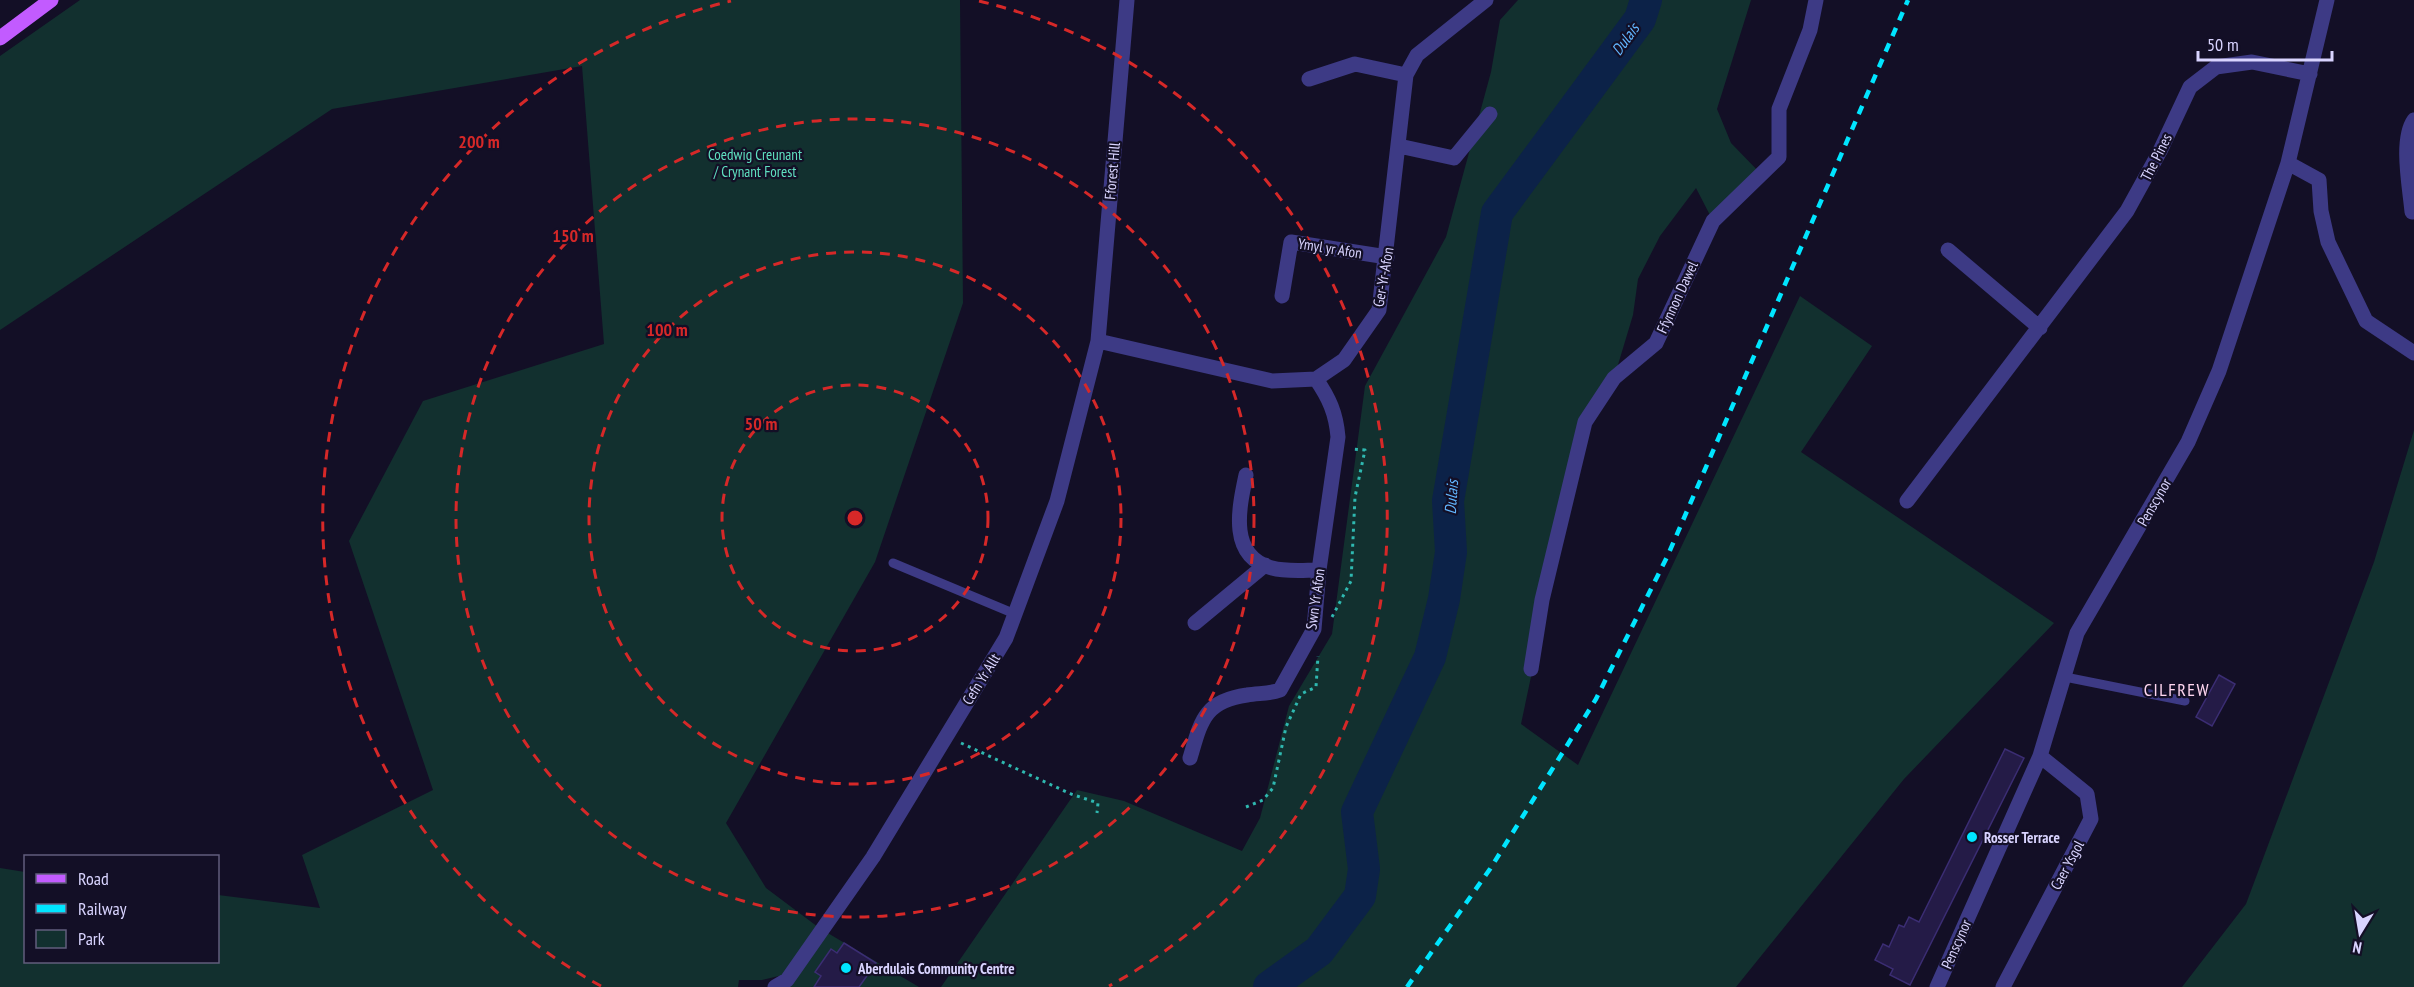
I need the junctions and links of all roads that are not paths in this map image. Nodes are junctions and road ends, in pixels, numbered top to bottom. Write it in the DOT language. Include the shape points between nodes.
graph roads {
  1 [pos="51,0"];
  2 [pos="1127,0"];
  3 [pos="1486,0"];
  4 [pos="1816,0"];
  5 [pos="2327,0"];
  6 [pos="0,38"];
  7 [pos="2310,74"];
  8 [pos="1406,75"];
  9 [pos="1309,79"];
  10 [pos="1490,114"];
  11 [pos="2414,120"];
  12 [pos="1399,146"];
  13 [pos="2288,163"];
  14 [pos="2411,174"];
  15 [pos="2412,212"];
  16 [pos="1948,249"];
  17 [pos="1387,257"];
  18 [pos="1282,296"];
  19 [pos="2040,328"];
  20 [pos="1098,342"];
  21 [pos="2414,353"];
  22 [pos="1316,378"];
  23 [pos="1246,475"];
  24 [pos="1907,501"];
  25 [pos="893,563"];
  26 [pos="1265,565"];
  27 [pos="1319,570"];
  28 [pos="1015,614"];
  29 [pos="1195,624"];
  30 [pos="1531,669"];
  31 [pos="2065,677"];
  32 [pos="2185,701"];
  33 [pos="2040,756"];
  34 [pos="1190,758"];
  35 [pos="781,983"];
  36 [pos="1937,987"];
  37 [pos="2002,987"];
  1 -- 6 [label="main road"];
  2 -- 20 [label="street, Fforest Hill"];
  3 -- 8 [label="street, Ger-Yr-Afon" via="1417,55"];
  4 -- 30 [label="street, Ffynnon Dawel" via="1810,30 1779,109 1779,157 1713,221 1656,343 1614,378 1585,422 1544,590"];
  5 -- 7 [label="street, Penscynor"];
  7 -- 13 [label="street, Penscynor"];
  7 -- 19 [label="street, The Pines" via="2252,62 2216,67 2190,87 2127,211"];
  8 -- 9 [label="street" via="1355,64"];
  8 -- 12 [label="street, Ger-Yr-Afon"];
  10 -- 12 [label="street" via="1454,158"];
  11 -- 14 [label="street" via="2408,129"];
  12 -- 17 [label="street, Ger-Yr-Afon"];
  13 -- 21 [label="street" via="2319,180 2328,242 2366,321"];
  13 -- 31 [label="street, Penscynor" via="2215,381 2188,442 2077,633"];
  14 -- 15 [label="street"];
  16 -- 19 [label="street"];
  17 -- 18 [label="street, Ymyl yr Afon" via="1291,242"];
  17 -- 22 [label="street, Ger-Yr-Afon" via="1379,310 1344,360"];
  19 -- 24 [label="street, The Pines"];
  20 -- 22 [label="street, Ger-Yr-Afon" via="1272,381"];
  20 -- 28 [label="street, Cefn Yr Allt" via="1057,501"];
  22 -- 27 [label="street, Swn Yr Afon" via="1331,402 1338,437"];
  23 -- 26 [label="street" via="1238,513 1241,538 1247,551"];
  25 -- 28 [label="lane"];
  26 -- 27 [label="street"];
  26 -- 29 [label="street"];
  27 -- 34 [label="street, Swn Yr Afon" via="1314,629 1285,684 1269,694 1235,696 1210,709 1202,719"];
  28 -- 35 [label="street, Cefn Yr Allt" via="1006,638 873,857"];
  31 -- 32 [label="lane"];
  31 -- 33 [label="street, Penscynor"];
  33 -- 36 [label="street, Penscynor"];
  33 -- 37 [label="street, Caer Ysgol" via="2087,794 2091,819"];
}
